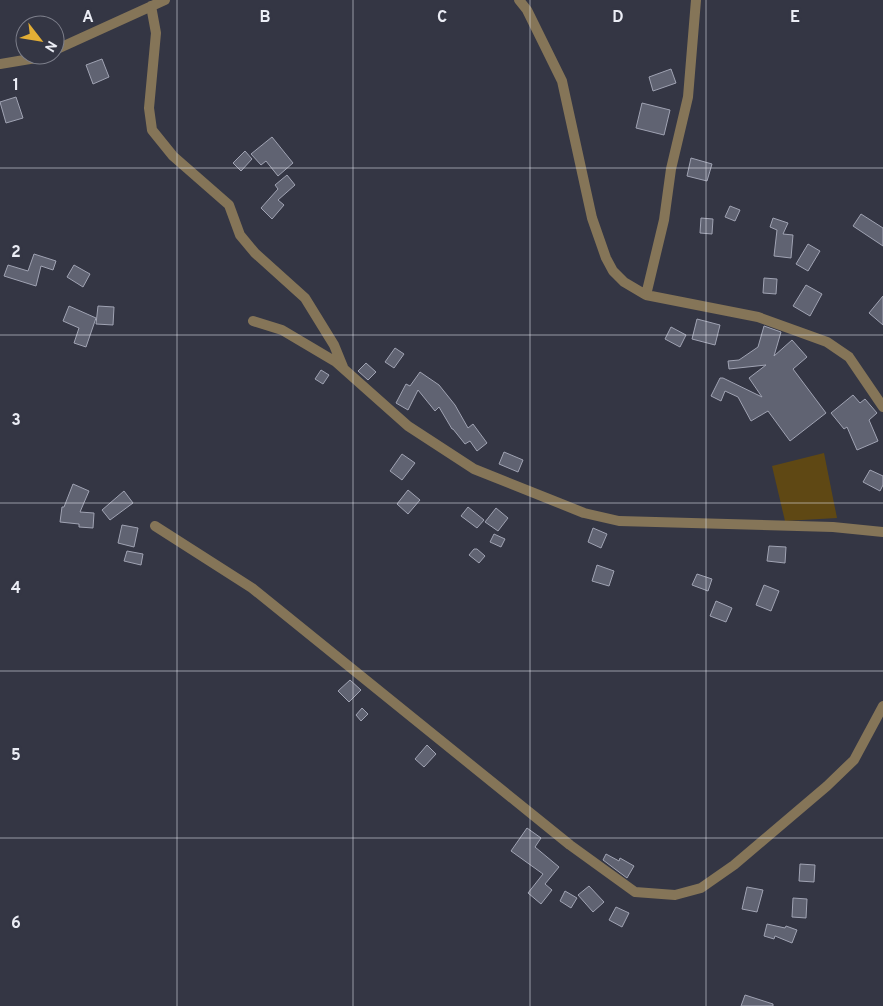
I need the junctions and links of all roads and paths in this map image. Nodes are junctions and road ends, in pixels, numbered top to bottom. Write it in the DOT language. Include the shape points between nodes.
graph roads {
  1 [pos="165,0"];
  2 [pos="519,0"];
  3 [pos="696,0"];
  4 [pos="151,6"];
  5 [pos="65,45"];
  6 [pos="15,62"];
  7 [pos="0,64"];
  8 [pos="646,295"];
  9 [pos="254,321"];
  10 [pos="344,370"];
  11 [pos="883,407"];
  12 [pos="155,526"];
  13 [pos="883,532"];
  14 [pos="883,706"];
  1 -- 4 [label="street"];
  2 -- 8 [label="street" via="562,81 592,218 606,258 613,272"];
  3 -- 8 [label="street" via="688,97"];
  4 -- 5 [label="street"];
  4 -- 10 [label="street" via="156,33 149,108 152,130 173,156 229,206 240,235 255,253 305,298 334,346"];
  6 -- 7 [label="street"];
  8 -- 11 [label="street" via="758,317 827,342 849,357 862,372"];
  9 -- 10 [label="street" via="282,330"];
  10 -- 13 [label="street" via="408,426 474,469 584,513 619,521 833,527"];
  12 -- 14 [label="street" via="252,588 570,845 635,892 675,895 701,888 734,865 854,760"];
}
